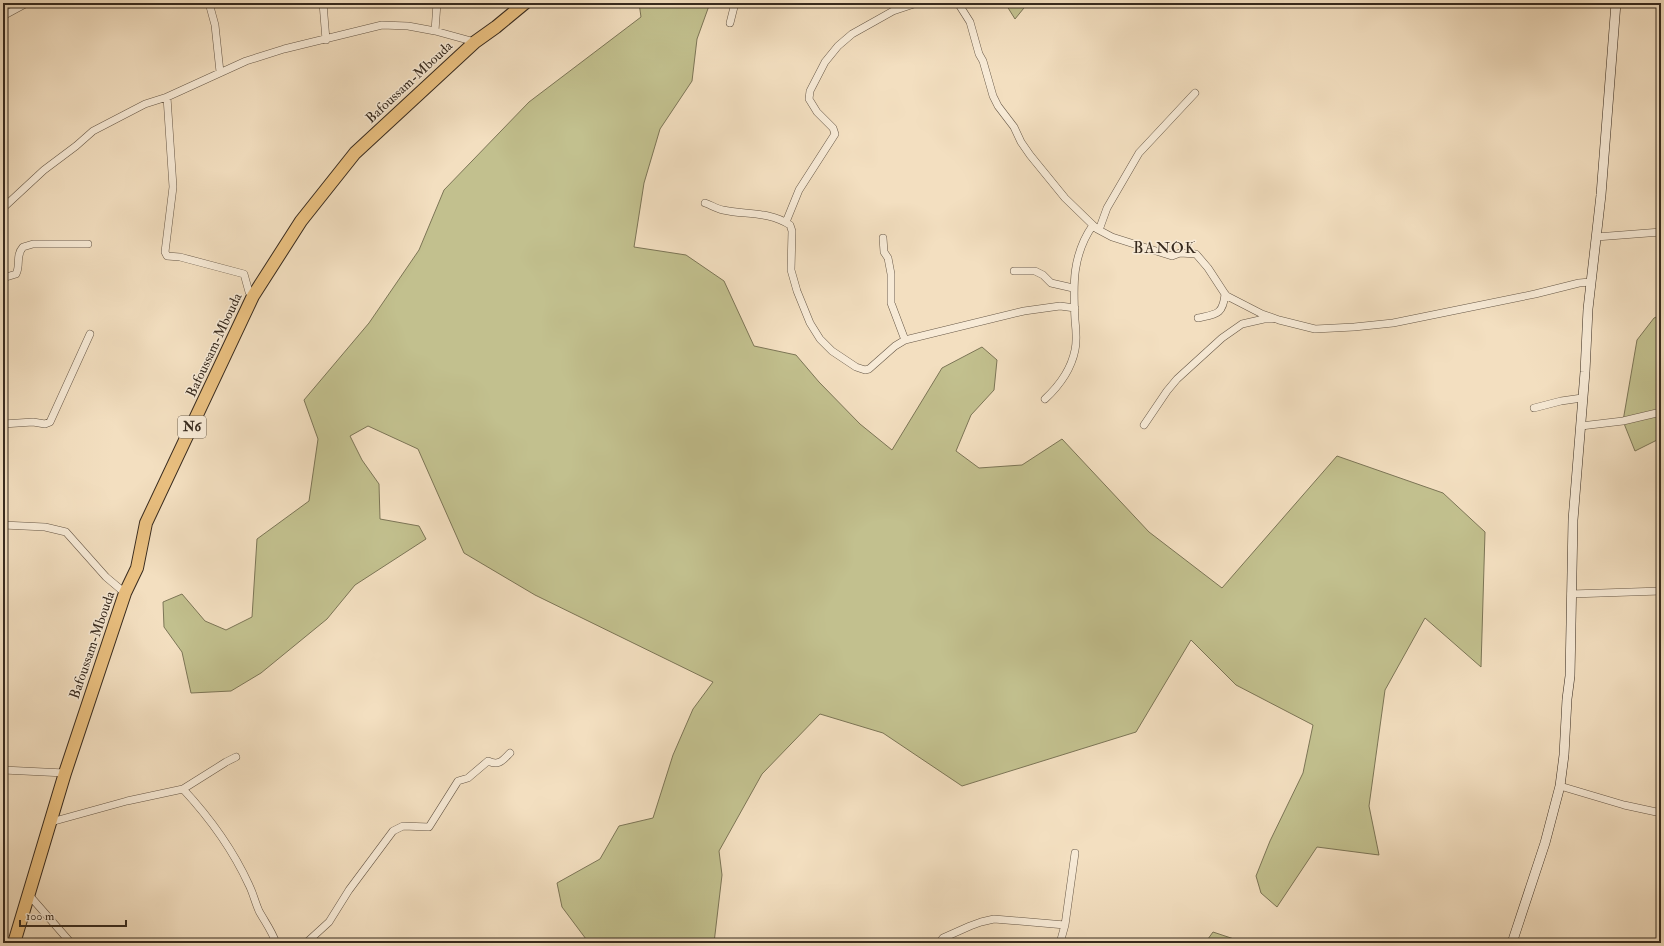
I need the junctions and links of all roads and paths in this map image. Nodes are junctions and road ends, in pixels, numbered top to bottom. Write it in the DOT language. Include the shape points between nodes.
graph roads {
  1 [pos="27,3"];
  2 [pos="209,3"];
  3 [pos="323,3"];
  4 [pos="438,3"];
  5 [pos="525,3"];
  6 [pos="735,3"];
  7 [pos="917,3"];
  8 [pos="958,3"];
  9 [pos="1616,3"];
  10 [pos="3,16"];
  11 [pos="730,23"];
  12 [pos="435,31"];
  13 [pos="326,40"];
  14 [pos="475,42"];
  15 [pos="220,72"];
  16 [pos="1195,93"];
  17 [pos="167,97"];
  18 [pos="705,203"];
  19 [pos="3,208"];
  20 [pos="786,222"];
  21 [pos="1096,228"];
  22 [pos="1661,232"];
  23 [pos="1596,237"];
  24 [pos="883,238"];
  25 [pos="88,244"];
  26 [pos="1014,271"];
  27 [pos="3,278"];
  28 [pos="1590,282"];
  29 [pos="1074,288"];
  30 [pos="1224,294"];
  31 [pos="253,296"];
  32 [pos="1075,308"];
  33 [pos="1198,318"];
  34 [pos="1276,319"];
  35 [pos="90,334"];
  36 [pos="905,340"];
  37 [pos="1582,398"];
  38 [pos="1045,399"];
  39 [pos="1534,408"];
  40 [pos="1661,412"];
  41 [pos="3,424"];
  42 [pos="1144,425"];
  43 [pos="1581,426"];
  44 [pos="3,525"];
  45 [pos="1661,591"];
  46 [pos="125,593"];
  47 [pos="1571,594"];
  48 [pos="510,754"];
  49 [pos="236,757"];
  50 [pos="3,770"];
  51 [pos="65,773"];
  52 [pos="1560,786"];
  53 [pos="183,789"];
  54 [pos="1661,813"];
  55 [pos="51,822"];
  56 [pos="1075,853"];
  57 [pos="29,895"];
  58 [pos="1065,925"];
  59 [pos="14,943"];
  60 [pos="72,943"];
  61 [pos="276,943"];
  62 [pos="306,943"];
  63 [pos="939,943"];
  64 [pos="1060,943"];
  65 [pos="1512,943"];
  1 -- 10 [label="street"];
  2 -- 15 [label="street" via="215,25"];
  3 -- 13 [label="street"];
  4 -- 12 [label="street"];
  5 -- 14 [label="highway, Bafoussam-Mbouda / N6"];
  6 -- 11 [label="street"];
  7 -- 20 [label="street" via="893,11 852,34 838,46 820,71 809,99 835,134 799,190"];
  8 -- 21 [label="street" via="970,22 993,96 1022,145 1059,192"];
  9 -- 23 [label="street"];
  12 -- 13 [label="street" via="382,25"];
  12 -- 14 [label="street"];
  13 -- 15 [label="street" via="284,49"];
  14 -- 31 [label="highway, Bafoussam-Mbouda / N6" via="355,152 301,221"];
  15 -- 17 [label="street"];
  16 -- 21 [label="street" via="1140,153"];
  17 -- 19 [label="street" via="145,104 93,131 44,170"];
  17 -- 31 [label="street" via="173,187 165,252 167,256 244,274 249,292"];
  18 -- 20 [label="street" via="721,210 760,214"];
  20 -- 36 [label="street" via="792,231 791,270 797,291 813,328 832,351 865,370"];
  21 -- 29 [label="street" via="1082,243"];
  21 -- 30 [label="street" via="1122,241 1172,256 1180,253 1196,254 1212,273"];
  22 -- 23 [label="street"];
  23 -- 28 [label="street"];
  24 -- 36 [label="street" via="890,274 891,303"];
  25 -- 27 [label="street" via="33,244 23,247 18,255 18,271"];
  26 -- 29 [label="street" via="1035,271 1043,274 1051,283"];
  28 -- 34 [label="street" via="1370,326 1315,329"];
  28 -- 37 [label="street"];
  29 -- 32 [label="street"];
  30 -- 33 [label="street" via="1222,309 1216,314"];
  30 -- 34 [label="street" via="1250,309"];
  31 -- 46 [label="highway, Bafoussam-Mbouda / N6" via="146,523 137,568"];
  32 -- 36 [label="street" via="1060,306 1031,310"];
  32 -- 38 [label="street" via="1075,350 1068,371 1057,388"];
  34 -- 42 [label="street" via="1242,324 1222,338 1177,379"];
  35 -- 41 [label="street" via="50,422"];
  37 -- 39 [label="street"];
  37 -- 43 [label="street"];
  40 -- 43 [label="street" via="1623,421"];
  43 -- 47 [label="street" via="1573,520"];
  44 -- 46 [label="street" via="45,527 66,532 106,577"];
  45 -- 47 [label="street"];
  46 -- 51 [label="highway, Bafoussam-Mbouda / N6"];
  47 -- 52 [label="street" via="1570,687"];
  48 -- 62 [label="street" via="501,763 488,761 468,778 458,781 429,827 403,826 393,831 349,890 329,922"];
  49 -- 53 [label="street"];
  50 -- 51 [label="street"];
  51 -- 55 [label="highway, Bafoussam-Mbouda / N6"];
  52 -- 54 [label="street"];
  52 -- 65 [label="street"];
  53 -- 55 [label="street"];
  53 -- 61 [label="street" via="211,821 234,859"];
  55 -- 57 [label="highway, Bafoussam-Mbouda / N6"];
  56 -- 58 [label="street"];
  57 -- 59 [label="highway, Bafoussam-Mbouda / N6"];
  57 -- 60 [label="street"];
  58 -- 63 [label="street" via="994,919 970,926"];
  58 -- 64 [label="street"];
}
